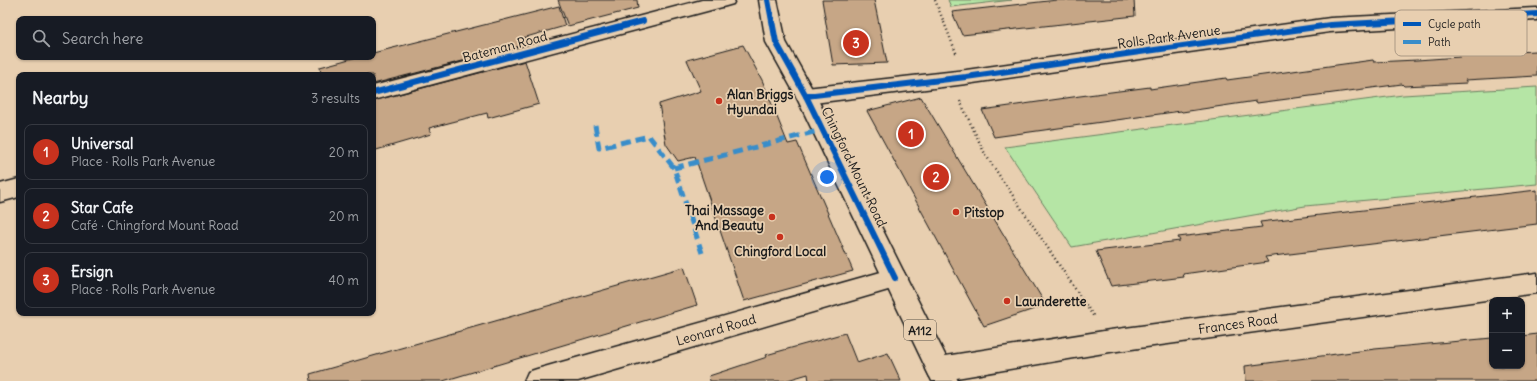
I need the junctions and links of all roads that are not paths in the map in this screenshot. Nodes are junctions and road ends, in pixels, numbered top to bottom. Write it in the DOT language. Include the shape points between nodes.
graph roads {
  1 [pos="726,0"];
  2 [pos="768,0"];
  3 [pos="1537,14"];
  4 [pos="1527,15"];
  5 [pos="1395,22"];
  6 [pos="376,93"];
  7 [pos="806,96"];
  8 [pos="16,189"];
  9 [pos="0,193"];
  10 [pos="895,278"];
  11 [pos="1537,283"];
  12 [pos="942,375"];
  13 [pos="537,381"];
  1 -- 6 [label="street, Bateman Road"];
  2 -- 7 [label="street, Chingford Mount Road / A112" via="776,42"];
  3 -- 4 [label="street, Rolls Park Avenue"];
  5 -- 7 [label="street, Rolls Park Avenue" via="1330,25 958,78"];
  7 -- 10 [label="street, Chingford Mount Road / A112"];
  8 -- 9 [label="street"];
  10 -- 12 [label="street, Chingford Mount Road / A112"];
  10 -- 13 [label="street, Leonard Road"];
  11 -- 12 [label="street, Frances Road" via="1110,341"];
}
